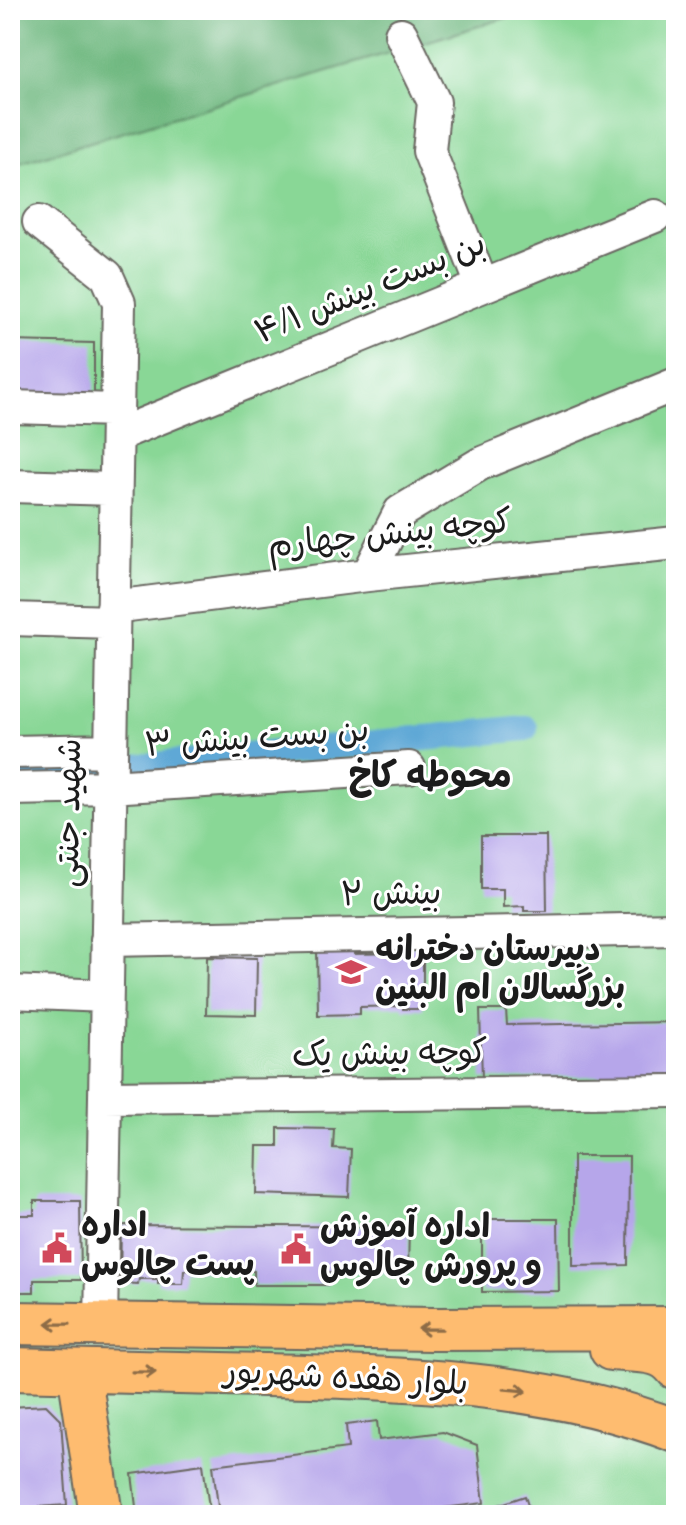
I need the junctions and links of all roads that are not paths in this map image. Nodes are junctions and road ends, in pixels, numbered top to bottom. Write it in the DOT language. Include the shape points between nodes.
graph roads {
  1 [pos="401,34"];
  2 [pos="655,216"];
  3 [pos="39,222"];
  4 [pos="482,285"];
  5 [pos="676,384"];
  6 [pos="10,407"];
  7 [pos="117,423"];
  8 [pos="10,486"];
  9 [pos="115,489"];
  10 [pos="676,543"];
  11 [pos="368,575"];
  12 [pos="113,614"];
  13 [pos="10,619"];
  14 [pos="10,752"];
  15 [pos="110,768"];
  16 [pos="409,768"];
  17 [pos="10,789"];
  18 [pos="676,929"];
  19 [pos="107,940"];
  20 [pos="10,992"];
  21 [pos="106,996"];
  22 [pos="676,1091"];
  23 [pos="105,1097"];
  24 [pos="10,1323"];
  25 [pos="101,1324"];
  26 [pos="676,1328"];
  27 [pos="554,1329"];
  28 [pos="676,1368"];
  29 [pos="10,1369"];
  30 [pos="79,1371"];
  31 [pos="676,1400"];
  32 [pos="637,1416"];
  33 [pos="676,1431"];
  34 [pos="101,1515"];
  1 -- 4 [label="street" via="434,102 429,151"];
  2 -- 4 [label="street, بن بست بینش ۴/۱"];
  3 -- 7 [label="street, شهید جنتی" via="107,276 119,303"];
  4 -- 7 [label="street, بن بست بینش ۴/۱"];
  5 -- 11 [label="street" via="480,464 400,512"];
  6 -- 7 [label="street"];
  7 -- 9 [label="street, شهید جنتی"];
  8 -- 9 [label="street"];
  9 -- 12 [label="street, شهید جنتی"];
  10 -- 11 [label="street, کوچه بینش چهارم"];
  11 -- 12 [label="street, کوچه بینش چهارم"];
  12 -- 13 [label="street, کوچه بینش چهارم"];
  12 -- 15 [label="street, شهید جنتی"];
  14 -- 15 [label="street"];
  15 -- 16 [label="street, بن بست بینش ۳"];
  15 -- 17 [label="street"];
  15 -- 19 [label="street, شهید جنتی"];
  18 -- 19 [label="street, بینش ۲"];
  19 -- 21 [label="street, شهید جنتی"];
  20 -- 21 [label="street"];
  21 -- 23 [label="street, شهید جنتی"];
  22 -- 23 [label="street, کوچه بینش یک"];
  23 -- 25 [label="street, شهید جنتی"];
  25 -- 24 [label="main road, بلوار هفده شهریور, one-way"];
  27 -- 25 [label="main road, بلوار هفده شهریور, one-way"];
  26 -- 27 [label="main road, بلوار هفده شهریور"];
  27 -- 28 [label="main road" via="612,1350 657,1353"];
  29 -- 30 [label="main road, بلوار هفده شهریور"];
  30 -- 32 [label="main road, بلوار هفده شهریور, one-way" via="371,1377 536,1392"];
  30 -- 34 [label="main road"];
  31 -- 32 [label="main road" via="658,1415"];
  32 -- 33 [label="main road, بلوار هفده شهریور"];
}
